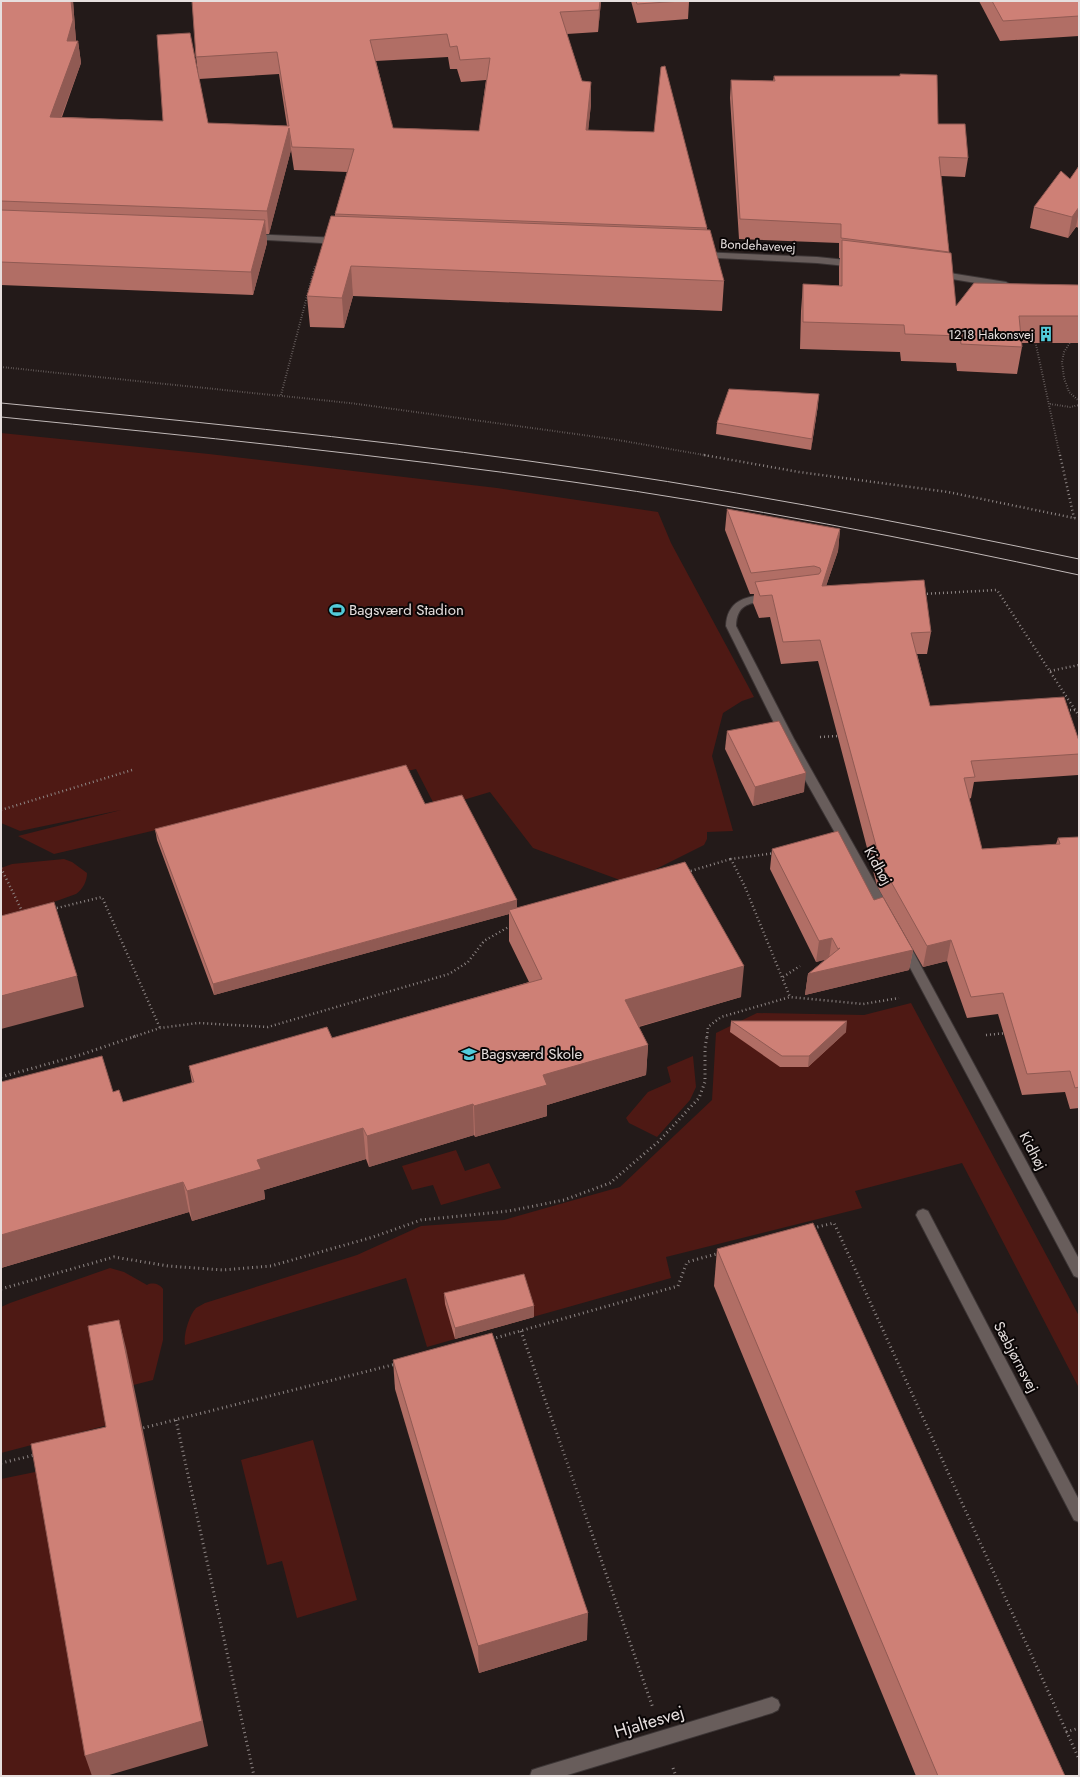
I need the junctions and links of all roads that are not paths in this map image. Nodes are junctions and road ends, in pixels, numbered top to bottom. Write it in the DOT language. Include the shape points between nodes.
graph roads {
  1 [pos="242,237"];
  2 [pos="351,242"];
  3 [pos="690,255"];
  4 [pos="863,265"];
  5 [pos="925,272"];
  6 [pos="1016,287"];
  7 [pos="783,595"];
  8 [pos="892,924"];
  9 [pos="899,937"];
  10 [pos="923,1215"];
  11 [pos="1079,1272"];
  12 [pos="1079,1515"];
  13 [pos="772,1705"];
  14 [pos="538,1776"];
  1 -- 2 [label="street"];
  3 -- 4 [label="street, Bondehavevej" via="817,260"];
  5 -- 6 [label="street"];
  7 -- 8 [label="street, Kidhøj" via="745,601 738,605 733,611 731,626 788,739"];
  9 -- 11 [label="street, Kidhøj"];
  10 -- 12 [label="street, Sæbjørnsvej"];
  13 -- 14 [label="street, Hjaltesvej"];
}
